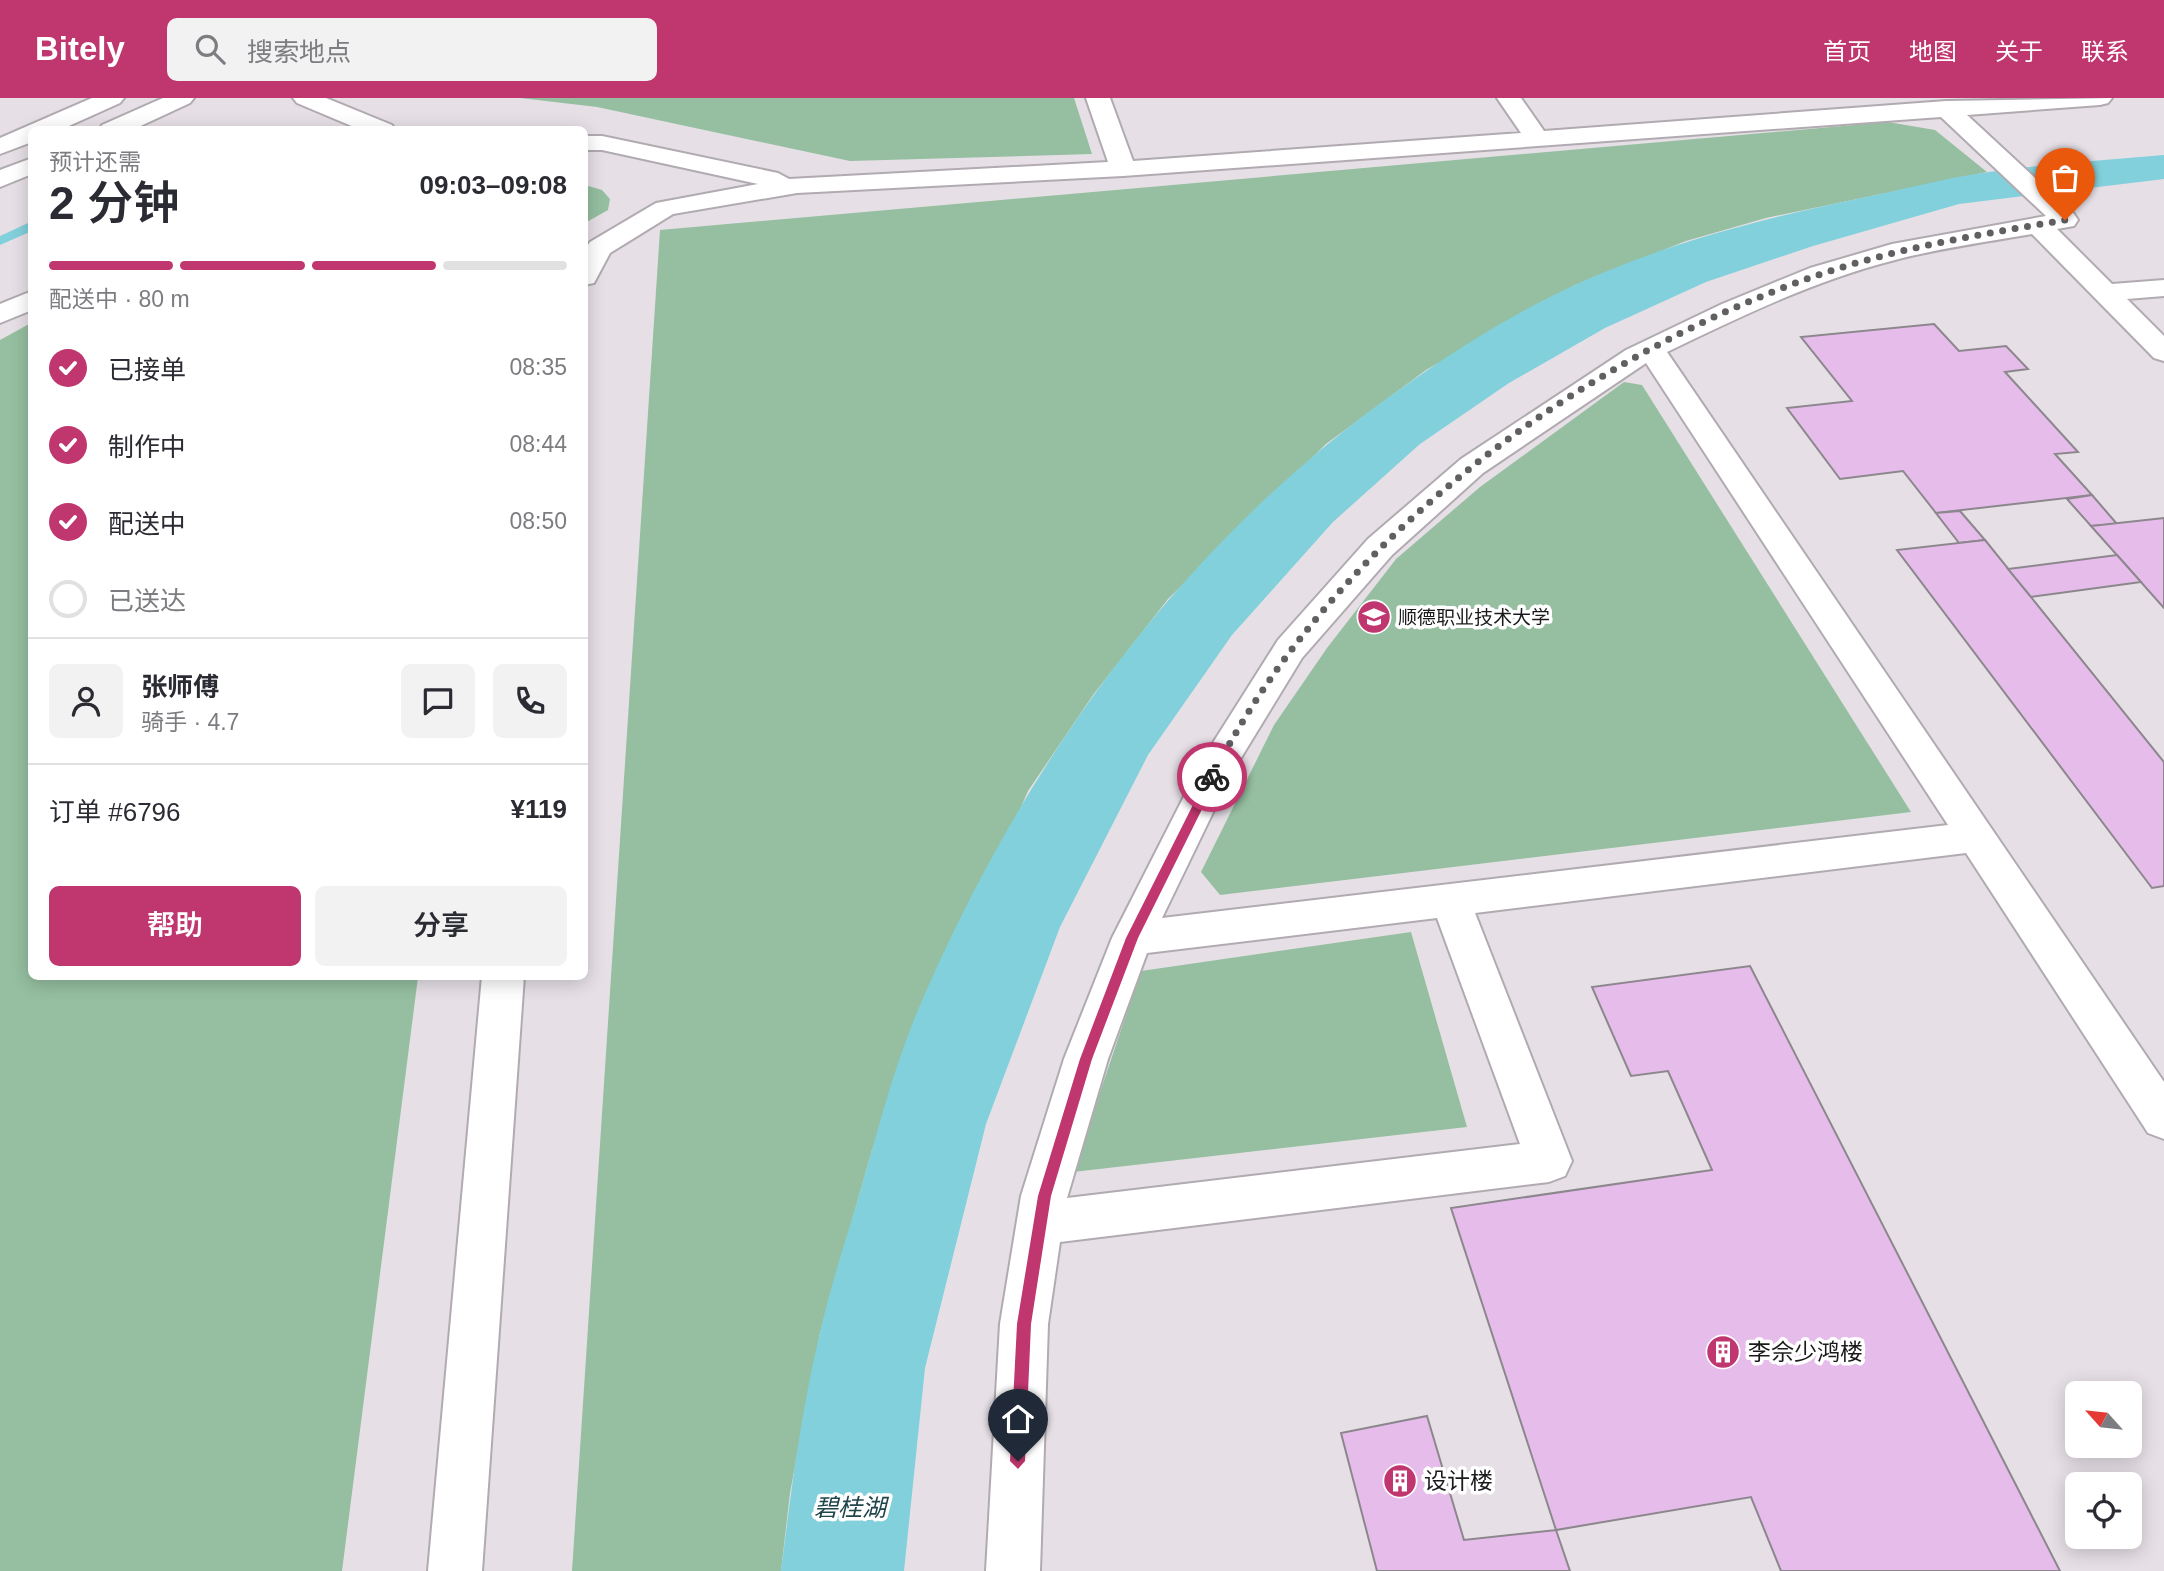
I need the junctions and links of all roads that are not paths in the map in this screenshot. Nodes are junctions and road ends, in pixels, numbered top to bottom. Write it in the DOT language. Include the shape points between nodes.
graph roads {
  1 [pos="112,98"];
  2 [pos="182,98"];
  3 [pos="305,98"];
  4 [pos="1098,98"];
  5 [pos="1509,98"];
  6 [pos="2085,98"];
  7 [pos="1947,108"];
  8 [pos="48,126"];
  9 [pos="120,126"];
  10 [pos="373,126"];
  11 [pos="28,135"];
  12 [pos="1537,138"];
  13 [pos="588,143"];
  14 [pos="0,146"];
  15 [pos="28,167"];
  16 [pos="1123,169"];
  17 [pos="0,179"];
  18 [pos="797,185"];
  19 [pos="2038,225"];
  20 [pos="588,269"];
  21 [pos="2164,288"];
  22 [pos="2106,293"];
  23 [pos="28,301"];
  24 [pos="0,314"];
  25 [pos="1650,349"];
  26 [pos="2164,352"];
  27 [pos="1976,837"];
  28 [pos="1450,900"];
  29 [pos="1132,938"];
  30 [pos="503,980"];
  31 [pos="2164,1119"];
  32 [pos="1040,1223"];
  33 [pos="455,1571"];
  34 [pos="1013,1571"];
  1 -- 8 [label="street"];
  2 -- 9 [label="street"];
  3 -- 10 [label="street"];
  4 -- 16 [label="street"];
  5 -- 12 [label="street"];
  6 -- 7 [label="street"];
  7 -- 12 [label="street"];
  7 -- 19 [label="street" via="2065,220"];
  11 -- 14 [label="street"];
  12 -- 16 [label="street"];
  13 -- 18 [label="street"];
  15 -- 17 [label="street"];
  16 -- 18 [label="street"];
  18 -- 20 [label="street" via="665,208 599,248"];
  19 -- 22 [label="street"];
  19 -- 25 [label="street" via="1892,252 1820,274"];
  21 -- 22 [label="street"];
  22 -- 26 [label="street"];
  23 -- 24 [label="street"];
  25 -- 27 [label="street"];
  25 -- 29 [label="street" via="1472,466 1380,547 1290,649 1217,767"];
  27 -- 28 [label="street"];
  27 -- 31 [label="street"];
  28 -- 29 [label="street"];
  28 -- 32 [label="street" via="1549,1161"];
  29 -- 32 [label="street" via="1086,1059"];
  30 -- 33 [label="street"];
  32 -- 34 [label="street" via="1024,1324"];
}
